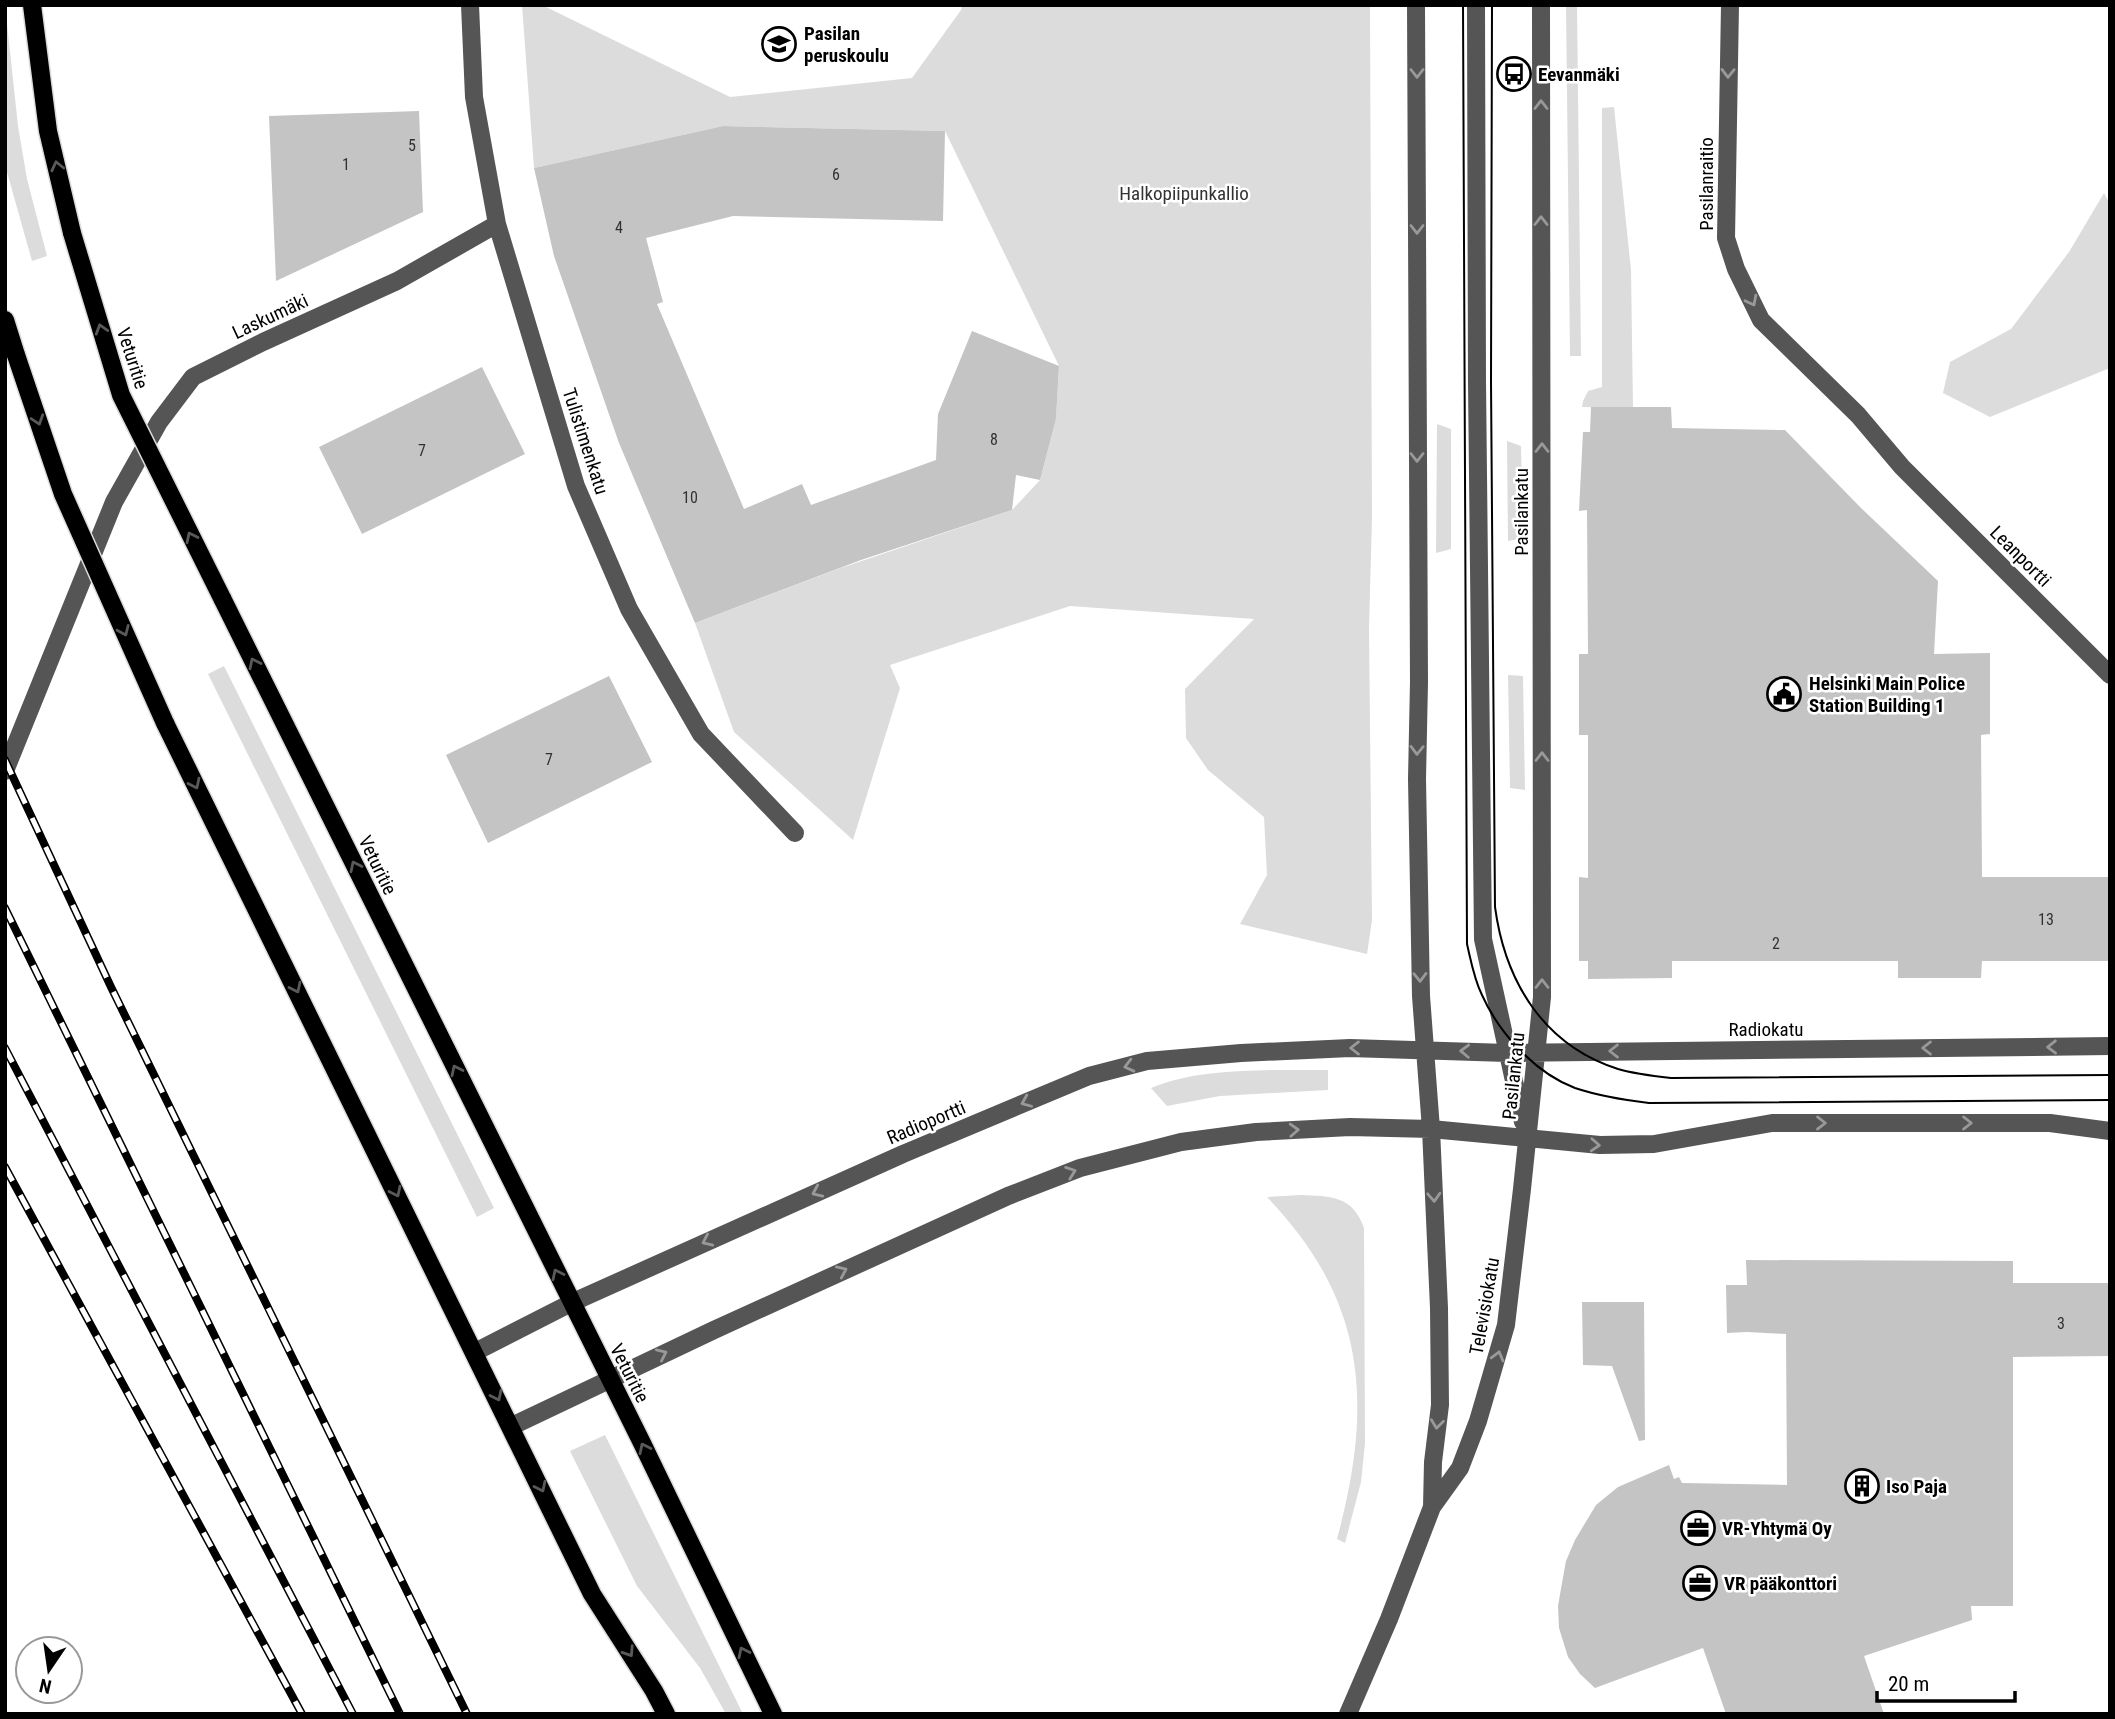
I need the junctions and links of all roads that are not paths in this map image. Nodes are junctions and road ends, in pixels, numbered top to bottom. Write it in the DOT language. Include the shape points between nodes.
graph roads {
  1 [pos="32,5"];
  2 [pos="470,5"];
  3 [pos="1416,5"];
  4 [pos="1476,5"];
  5 [pos="1541,5"];
  6 [pos="1730,5"];
  7 [pos="497,224"];
  8 [pos="5,320"];
  9 [pos="1902,467"];
  10 [pos="2110,675"];
  11 [pos="5,771"];
  12 [pos="795,833"];
  13 [pos="2110,1046"];
  14 [pos="1423,1050"];
  15 [pos="1536,1052"];
  16 [pos="1507,1053"];
  17 [pos="1431,1129"];
  18 [pos="2110,1131"];
  19 [pos="1527,1139"];
  20 [pos="571,1303"];
  21 [pos="475,1352"];
  22 [pos="609,1379"];
  23 [pos="512,1426"];
  24 [pos="1432,1507"];
  25 [pos="666,1714"];
  26 [pos="773,1714"];
  27 [pos="1348,1714"];
  20 -- 1 [label="main road, Veturitie, one-way, bridge" via="121,395 72,233 48,131"];
  2 -- 7 [label="street, Tulistimenkatu" via="474,97"];
  3 -- 14 [label="street, one-way" via="1417,779"];
  4 -- 16 [label="street, Pasilankatu" via="1483,939"];
  15 -- 5 [label="street, Pasilankatu, one-way" via="1542,997"];
  6 -- 9 [label="street, Pasilanraitio, one-way" via="1726,238 1736,269 1761,320 1858,415"];
  7 -- 11 [label="street, Laskumäki" via="397,281 192,377 159,422 114,502"];
  7 -- 12 [label="street, Tulistimenkatu" via="576,486 629,609 701,734"];
  8 -- 21 [label="main road, one-way, bridge" via="62,494 165,723"];
  9 -- 10 [label="street, Leanportti"];
  13 -- 15 [label="street, Radiokatu, one-way"];
  16 -- 14 [label="street, Radiokatu, one-way"];
  14 -- 17 [label="street"];
  14 -- 20 [label="street, Radioportti, one-way" via="1241,1053 1147,1062 1089,1076"];
  15 -- 16 [label="street, Radiokatu"];
  15 -- 19 [label="street, Pasilankatu"];
  16 -- 19 [label="street, Pasilankatu"];
  17 -- 19 [label="street"];
  22 -- 17 [label="street, one-way" via="1008,1196 1080,1168 1181,1142 1256,1132"];
  17 -- 24 [label="street, Televisiokatu, one-way" via="1440,1405"];
  19 -- 18 [label="street, one-way" via="1600,1146 1654,1144 1772,1123 2050,1123"];
  24 -- 19 [label="street, Televisiokatu, one-way" via="1460,1468 1506,1325"];
  20 -- 21 [label="street, Radioportti"];
  20 -- 22 [label="main road, Veturitie"];
  21 -- 23 [label="main road, one-way"];
  22 -- 23 [label="street"];
  26 -- 22 [label="main road, Veturitie, one-way"];
  23 -- 25 [label="main road, one-way" via="592,1594"];
  24 -- 27 [label="street, Televisiokatu"];
}
